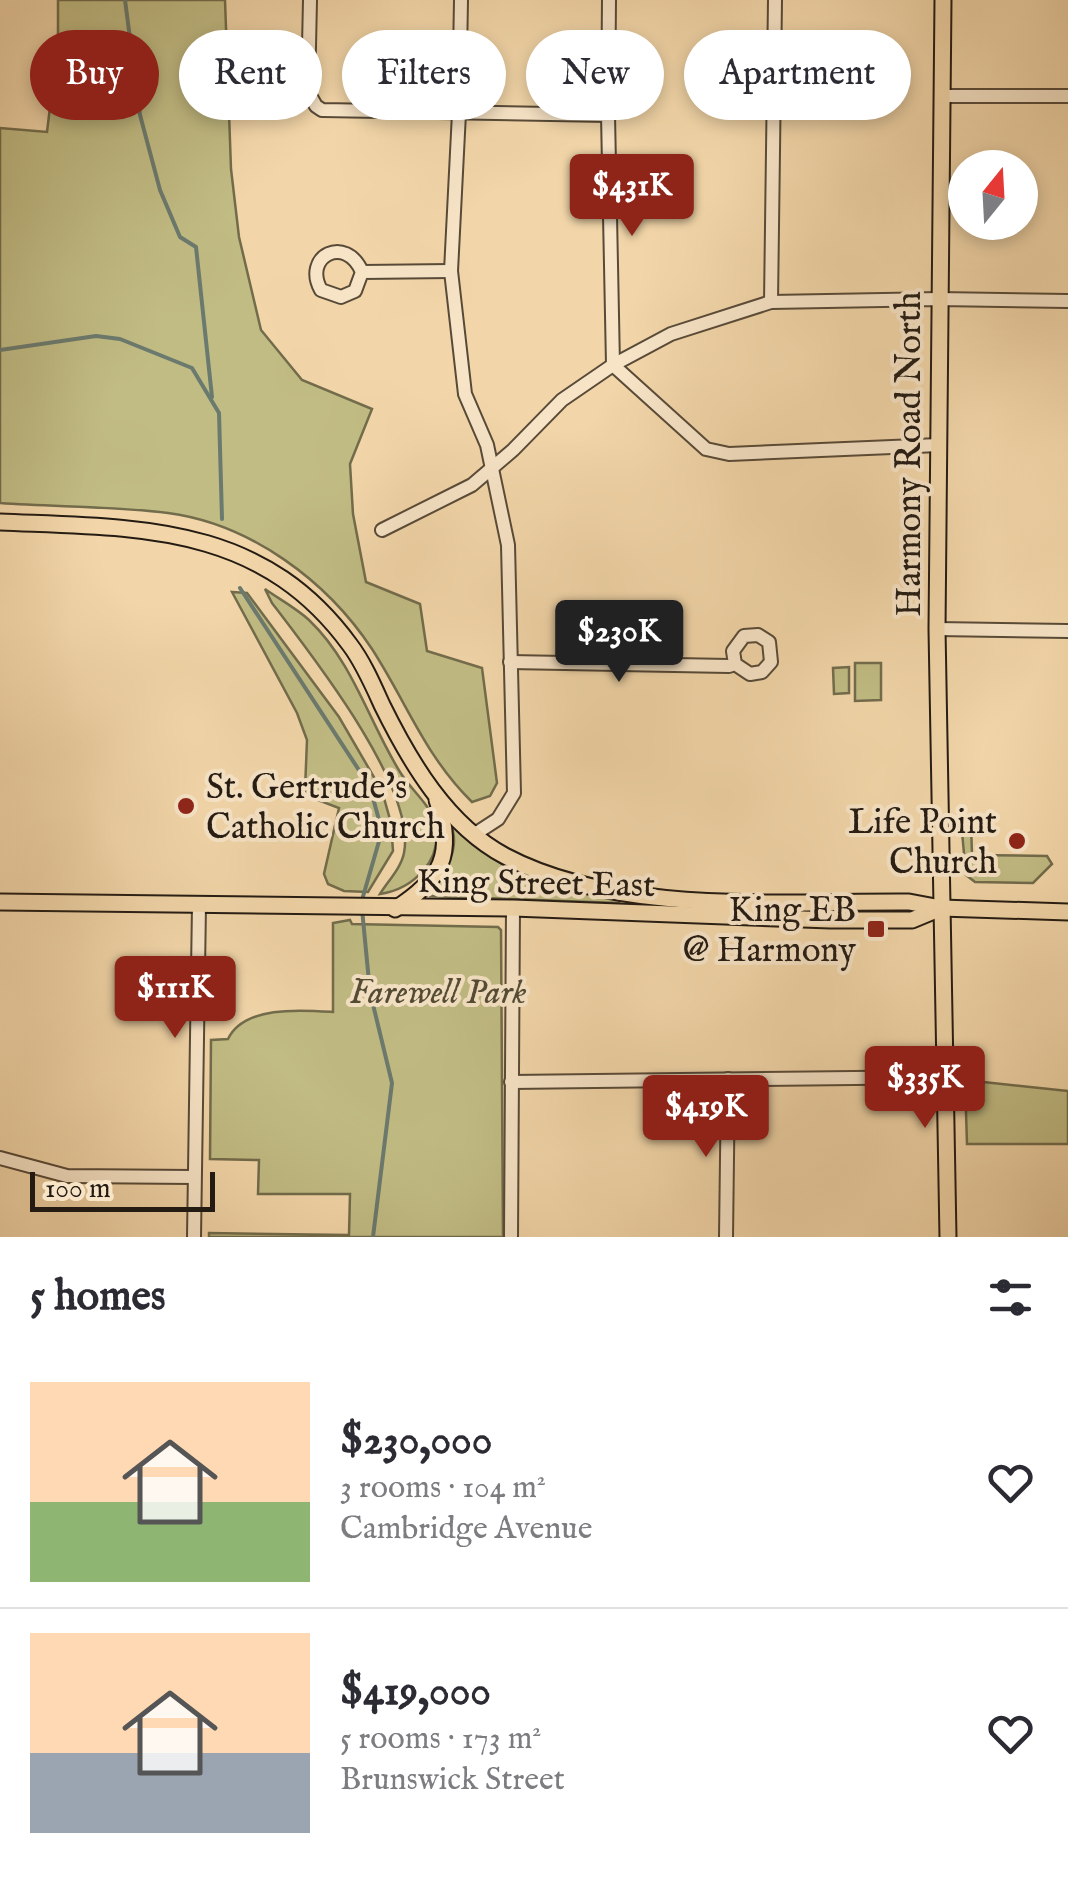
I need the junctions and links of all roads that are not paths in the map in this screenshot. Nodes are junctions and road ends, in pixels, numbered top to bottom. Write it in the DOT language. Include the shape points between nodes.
graph roads {
  1 [pos="310,0"];
  2 [pos="461,0"];
  3 [pos="610,0"];
  4 [pos="776,0"];
  5 [pos="944,0"];
  6 [pos="460,30"];
  7 [pos="609,30"];
  8 [pos="943,96"];
  9 [pos="1068,96"];
  10 [pos="342,110"];
  11 [pos="459,120"];
  12 [pos="608,120"];
  13 [pos="451,271"];
  14 [pos="362,272"];
  15 [pos="940,298"];
  16 [pos="1068,301"];
  17 [pos="771,302"];
  18 [pos="614,365"];
  19 [pos="939,445"];
  20 [pos="491,470"];
  21 [pos="0,522"];
  22 [pos="382,530"];
  23 [pos="937,629"];
  24 [pos="1068,631"];
  25 [pos="510,662"];
  26 [pos="735,664"];
  27 [pos="434,793"];
  28 [pos="475,834"];
  29 [pos="0,902"];
  30 [pos="199,905"];
  31 [pos="513,908"];
  32 [pos="941,908"];
  33 [pos="388,909"];
  34 [pos="1068,912"];
  35 [pos="946,1076"];
  36 [pos="728,1079"];
  37 [pos="511,1082"];
  38 [pos="0,1158"];
  39 [pos="194,1178"];
  40 [pos="194,1237"];
  41 [pos="511,1237"];
  42 [pos="726,1237"];
  43 [pos="948,1237"];
  1 -- 10 [label="street" via="308,92 322,110"];
  2 -- 6 [label="street"];
  3 -- 7 [label="street"];
  4 -- 17 [label="street"];
  5 -- 8 [label="main road, Harmony Road North"];
  8 -- 9 [label="street"];
  8 -- 15 [label="main road, Harmony Road North"];
  11 -- 13 [label="street"];
  12 -- 18 [label="street"];
  13 -- 14 [label="street"];
  13 -- 20 [label="street" via="465,394"];
  15 -- 16 [label="street"];
  15 -- 17 [label="street"];
  15 -- 19 [label="main road, Harmony Road North"];
  17 -- 18 [label="street" via="671,334"];
  18 -- 19 [label="street" via="706,450"];
  18 -- 20 [label="street" via="562,400"];
  19 -- 23 [label="main road, Harmony Road North"];
  20 -- 22 [label="street"];
  20 -- 25 [label="street" via="508,545"];
  21 -- 27 [label="main road" via="162,531 260,564 319,610 351,646"];
  23 -- 24 [label="street"];
  23 -- 32 [label="main road, Harmony Road North"];
  25 -- 26 [label="street"];
  25 -- 28 [label="street" via="514,794 498,819"];
  27 -- 28 [label="main road"];
  27 -- 33 [label="main road" via="445,824 438,867 424,891"];
  28 -- 32 [label="main road" via="505,856 606,890"];
  29 -- 30 [label="main road, King Street East"];
  30 -- 33 [label="main road, King Street East"];
  30 -- 39 [label="street"];
  31 -- 32 [label="main road, King Street East" via="830,920 912,920"];
  31 -- 33 [label="main road, King Street East"];
  31 -- 37 [label="street"];
  32 -- 34 [label="main road, King Street East"];
  32 -- 35 [label="main road, Harmony Road North"];
  35 -- 36 [label="street"];
  35 -- 43 [label="main road, Harmony Road North"];
  36 -- 37 [label="street"];
  36 -- 42 [label="street"];
  37 -- 41 [label="street"];
  38 -- 39 [label="street" via="66,1176"];
  39 -- 40 [label="street"];
}
